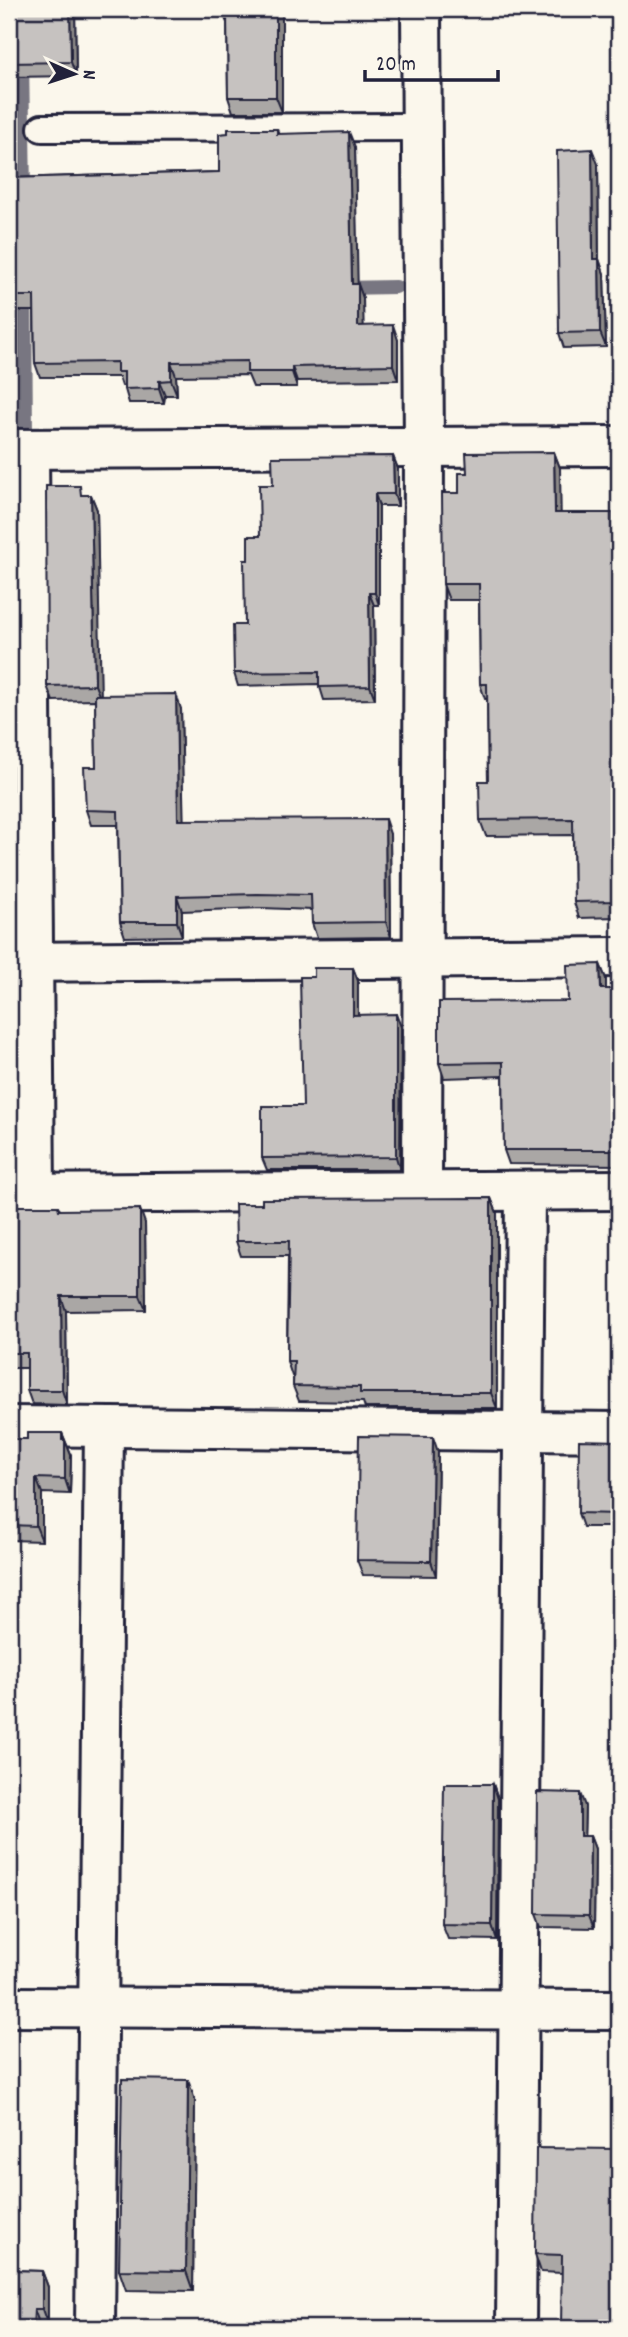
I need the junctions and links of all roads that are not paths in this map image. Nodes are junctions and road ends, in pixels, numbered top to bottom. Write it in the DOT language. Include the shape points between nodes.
graph roads {
  1 [pos="421,9"];
  2 [pos="422,127"];
  3 [pos="43,128"];
  4 [pos="619,446"];
  5 [pos="424,447"];
  6 [pos="19,449"];
  7 [pos="423,957"];
  8 [pos="619,957"];
  9 [pos="21,962"];
  10 [pos="619,1190"];
  11 [pos="524,1191"];
  12 [pos="422,1192"];
  13 [pos="22,1194"];
  14 [pos="9,1426"];
  15 [pos="104,1427"];
  16 [pos="523,1432"];
  17 [pos="619,1432"];
  18 [pos="9,2007"];
  19 [pos="98,2007"];
  20 [pos="519,2010"];
  21 [pos="619,2010"];
  22 [pos="95,2328"];
  23 [pos="516,2328"];
  1 -- 2 [label="street"];
  2 -- 3 [label="lane"];
  2 -- 5 [label="street"];
  4 -- 5 [label="street"];
  5 -- 6 [label="street"];
  5 -- 7 [label="street"];
  6 -- 9 [label="street"];
  7 -- 8 [label="street"];
  7 -- 9 [label="street"];
  7 -- 12 [label="street"];
  9 -- 13 [label="street"];
  10 -- 11 [label="street"];
  11 -- 12 [label="street"];
  11 -- 16 [label="street"];
  12 -- 13 [label="street"];
  14 -- 15 [label="street"];
  15 -- 16 [label="street"];
  15 -- 19 [label="street"];
  16 -- 17 [label="street"];
  16 -- 20 [label="street"];
  18 -- 19 [label="street"];
  19 -- 20 [label="street"];
  19 -- 22 [label="street"];
  20 -- 21 [label="street"];
  20 -- 23 [label="street"];
}
